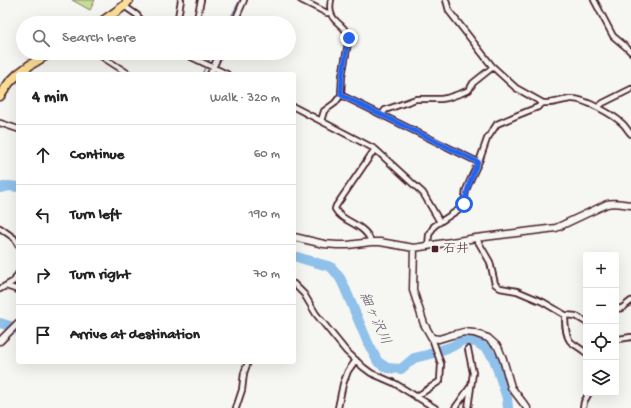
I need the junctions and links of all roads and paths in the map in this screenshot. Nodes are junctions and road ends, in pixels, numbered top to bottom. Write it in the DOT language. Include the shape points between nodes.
graph roads {
  1 [pos="181,0"];
  2 [pos="201,0"];
  3 [pos="244,0"];
  4 [pos="301,0"];
  5 [pos="331,0"];
  6 [pos="446,0"];
  7 [pos="594,0"];
  8 [pos="127,3"];
  9 [pos="330,13"];
  10 [pos="109,16"];
  11 [pos="138,16"];
  12 [pos="178,16"];
  13 [pos="198,16"];
  14 [pos="237,16"];
  15 [pos="631,52"];
  16 [pos="38,60"];
  17 [pos="107,60"];
  18 [pos="198,60"];
  19 [pos="216,60"];
  20 [pos="213,67"];
  21 [pos="493,67"];
  22 [pos="21,72"];
  23 [pos="126,72"];
  24 [pos="211,72"];
  25 [pos="223,72"];
  26 [pos="16,76"];
  27 [pos="631,88"];
  28 [pos="341,95"];
  29 [pos="0,96"];
  30 [pos="543,103"];
  31 [pos="598,107"];
  32 [pos="296,108"];
  33 [pos="382,115"];
  34 [pos="320,121"];
  35 [pos="0,122"];
  36 [pos="16,128"];
  37 [pos="631,134"];
  38 [pos="375,149"];
  39 [pos="478,162"];
  40 [pos="631,205"];
  41 [pos="440,222"];
  42 [pos="0,228"];
  43 [pos="296,237"];
  44 [pos="16,238"];
  45 [pos="476,238"];
  46 [pos="371,242"];
  47 [pos="428,246"];
  48 [pos="414,248"];
  49 [pos="16,278"];
  50 [pos="6,286"];
  51 [pos="296,286"];
  52 [pos="0,289"];
  53 [pos="16,289"];
  54 [pos="631,301"];
  55 [pos="619,308"];
  56 [pos="565,315"];
  57 [pos="583,319"];
  58 [pos="15,326"];
  59 [pos="631,337"];
  60 [pos="619,339"];
  61 [pos="0,342"];
  62 [pos="433,342"];
  63 [pos="468,349"];
  64 [pos="583,351"];
  65 [pos="356,360"];
  66 [pos="247,364"];
  67 [pos="471,384"];
  68 [pos="587,396"];
  69 [pos="416,397"];
  70 [pos="236,408"];
  71 [pos="338,408"];
  72 [pos="435,408"];
  73 [pos="455,408"];
  74 [pos="468,408"];
  75 [pos="527,408"];
  76 [pos="583,408"];
  1 -- 12 [label="street"];
  2 -- 13 [label="street"];
  3 -- 14 [label="street"];
  4 -- 9 [label="street"];
  5 -- 9 [label="street"];
  6 -- 21 [label="street" via="449,11"];
  7 -- 15 [label="street" via="613,36"];
  8 -- 10 [label="highway"];
  8 -- 11 [label="street"];
  9 -- 28 [label="street" via="349,38"];
  16 -- 22 [label="highway"];
  17 -- 23 [label="street"];
  18 -- 20 [label="street"];
  19 -- 20 [label="street"];
  20 -- 24 [label="street"];
  20 -- 25 [label="street"];
  21 -- 30 [label="street" via="516,88"];
  21 -- 33 [label="street" via="469,90 448,98 416,99 385,110"];
  26 -- 29 [label="highway"];
  27 -- 31 [label="street"];
  28 -- 33 [label="street"];
  28 -- 34 [label="street" via="335,103 324,110"];
  30 -- 31 [label="street" via="572,99"];
  30 -- 39 [label="street" via="497,124 487,139"];
  31 -- 37 [label="street" via="623,124"];
  32 -- 34 [label="street"];
  33 -- 39 [label="street"];
  34 -- 38 [label="street"];
  35 -- 36 [label="street"];
  38 -- 41 [label="street" via="424,194"];
  38 -- 46 [label="street" via="335,209 337,214 369,236"];
  39 -- 41 [label="street" via="466,190 464,204"];
  40 -- 45 [label="street" via="607,204 556,228"];
  41 -- 47 [label="street" via="429,235"];
  42 -- 44 [label="street"];
  43 -- 46 [label="street" via="336,246"];
  45 -- 47 [label="street"];
  45 -- 56 [label="street" via="490,262 495,284 500,288 517,291 544,302"];
  46 -- 48 [label="street"];
  47 -- 48 [label="street"];
  48 -- 62 [label="street" via="413,290"];
  49 -- 50 [label="street"];
  50 -- 52 [label="street"];
  50 -- 53 [label="street"];
  51 -- 65 [label="street" via="316,314"];
  54 -- 55 [label="street"];
  56 -- 57 [label="street"];
  56 -- 64 [label="street" via="570,341"];
  58 -- 61 [label="street"];
  59 -- 60 [label="street"];
  62 -- 69 [label="street" via="441,364 440,380"];
  62 -- 75 [label="street" via="464,332 488,338 498,347 511,387"];
  63 -- 67 [label="street" via="473,373"];
  65 -- 69 [label="street" via="371,373"];
  65 -- 71 [label="street" via="343,384"];
  66 -- 70 [label="street"];
  67 -- 73 [label="street"];
  67 -- 74 [label="street"];
  68 -- 76 [label="street"];
  69 -- 72 [label="street"];
}
